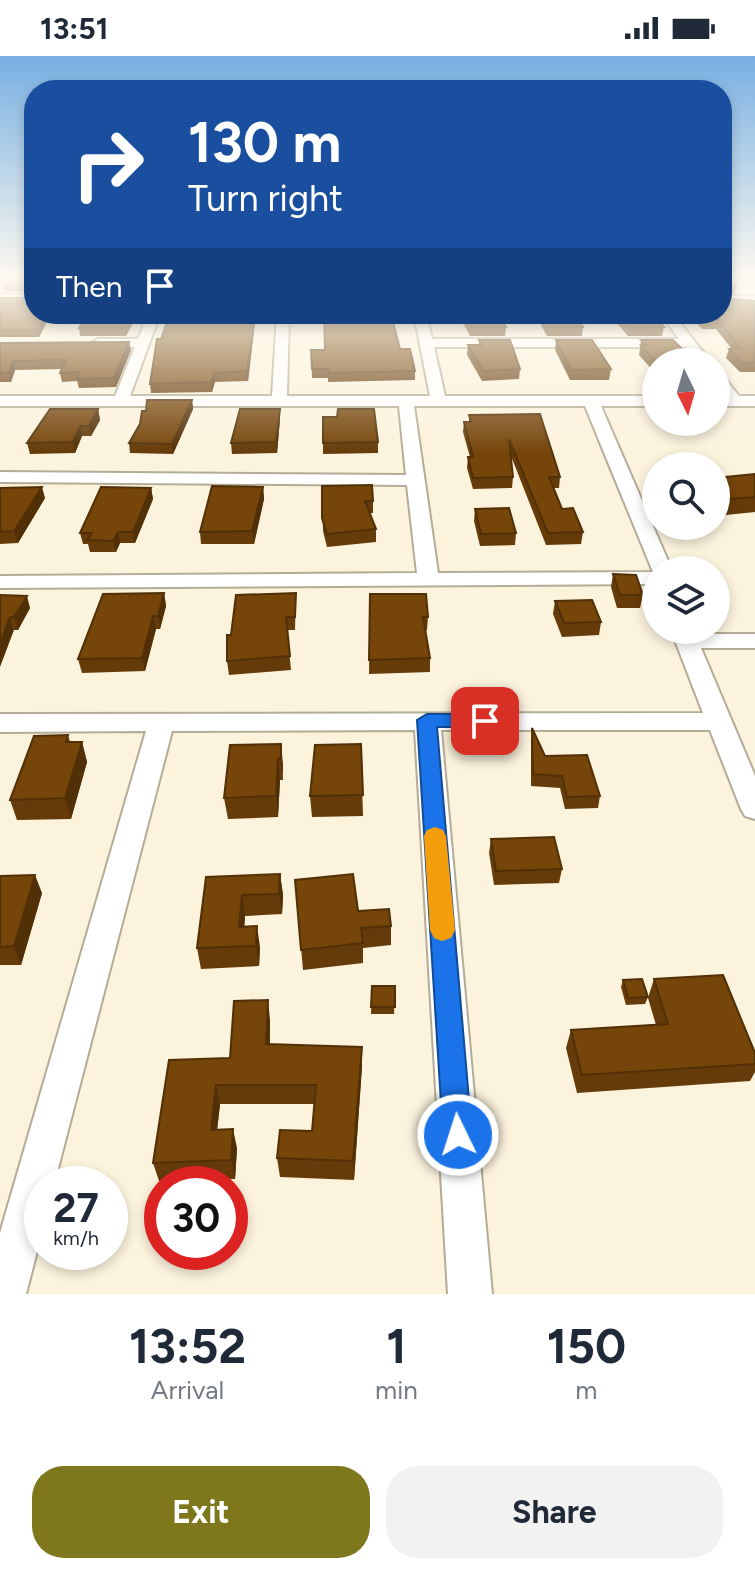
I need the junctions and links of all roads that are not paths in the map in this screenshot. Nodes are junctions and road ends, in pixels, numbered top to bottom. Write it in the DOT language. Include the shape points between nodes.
graph roads {
  1 [pos="145,338"];
  2 [pos="282,338"];
  3 [pos="424,338"];
  4 [pos="685,338"];
  5 [pos="84,343"];
  6 [pos="143,343"];
  7 [pos="425,343"];
  8 [pos="689,343"];
  9 [pos="693,348"];
  10 [pos="730,395"];
  11 [pos="121,400"];
  12 [pos="279,400"];
  13 [pos="438,400"];
  14 [pos="0,401"];
  15 [pos="406,401"];
  16 [pos="591,401"];
  17 [pos="642,401"];
  18 [pos="730,401"];
  19 [pos="735,401"];
  20 [pos="755,401"];
  21 [pos="0,477"];
  22 [pos="415,480"];
  23 [pos="656,556"];
  24 [pos="642,578"];
  25 [pos="428,579"];
  26 [pos="0,582"];
  27 [pos="730,639"];
  28 [pos="755,641"];
  29 [pos="687,644"];
  30 [pos="427,720"];
  31 [pos="719,721"];
  32 [pos="0,723"];
  33 [pos="161,724"];
  34 [pos="755,809"];
  35 [pos="4,1294"];
  36 [pos="470,1294"];
  1 -- 6 [label="street"];
  2 -- 12 [label="street"];
  3 -- 7 [label="street"];
  4 -- 8 [label="street"];
  5 -- 6 [label="street"];
  6 -- 11 [label="street"];
  7 -- 8 [label="street"];
  7 -- 13 [label="street"];
  8 -- 9 [label="street"];
  10 -- 19 [label="street"];
  11 -- 12 [label="street"];
  11 -- 14 [label="street"];
  12 -- 15 [label="street"];
  13 -- 15 [label="street"];
  13 -- 16 [label="street"];
  15 -- 22 [label="street"];
  16 -- 17 [label="street"];
  16 -- 23 [label="street"];
  18 -- 19 [label="street"];
  19 -- 20 [label="street"];
  21 -- 22 [label="street"];
  22 -- 25 [label="street"];
  24 -- 25 [label="street"];
  25 -- 26 [label="street"];
  27 -- 28 [label="street"];
  29 -- 31 [label="street"];
  30 -- 31 [label="street"];
  30 -- 33 [label="street"];
  30 -- 36 [label="street"];
  31 -- 34 [label="street"];
  32 -- 33 [label="street"];
  33 -- 35 [label="street"];
}
